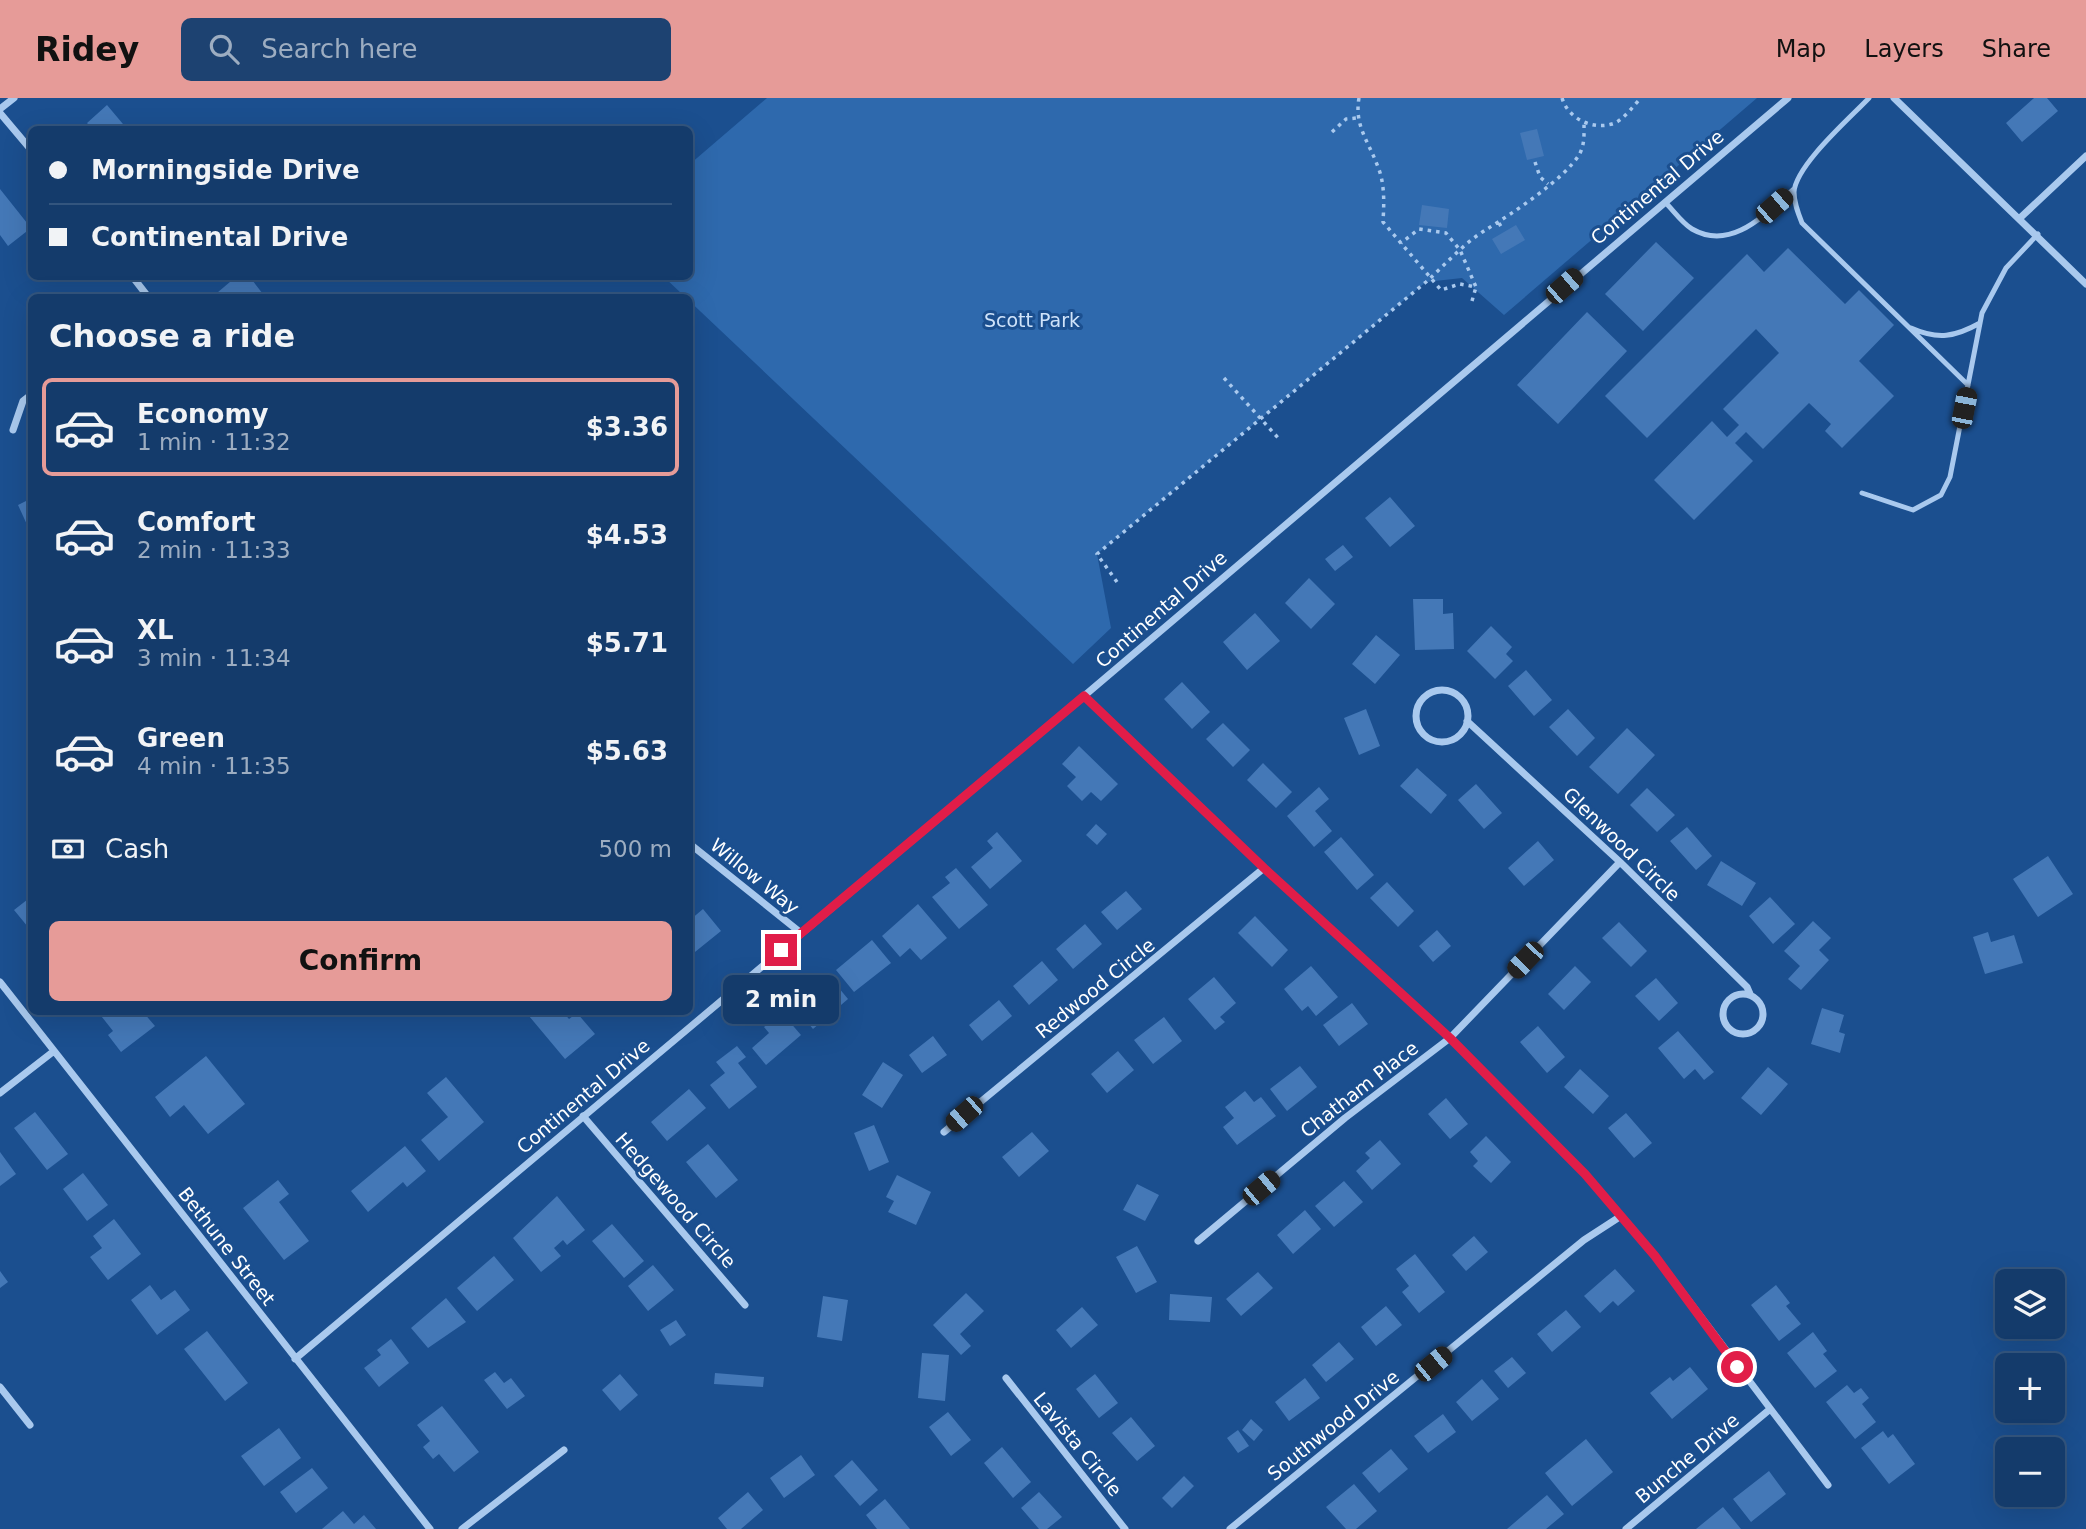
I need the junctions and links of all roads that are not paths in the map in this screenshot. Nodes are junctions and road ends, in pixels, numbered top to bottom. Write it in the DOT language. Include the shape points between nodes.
graph roads {
  1 [pos="14,98"];
  2 [pos="1788,98"];
  3 [pos="1869,98"];
  4 [pos="1894,98"];
  5 [pos="0,111"];
  6 [pos="28,146"];
  7 [pos="2086,156"];
  8 [pos="1794,189"];
  9 [pos="1664,201"];
  10 [pos="2020,218"];
  11 [pos="2038,234"];
  12 [pos="2086,284"];
  13 [pos="1980,323"];
  14 [pos="1908,327"];
  15 [pos="1968,385"];
  16 [pos="28,397"];
  17 [pos="13,430"];
  18 [pos="1862,493"];
  19 [pos="1084,696"];
  20 [pos="1468,721"];
  21 [pos="693,846"];
  22 [pos="1620,862"];
  23 [pos="1264,868"];
  24 [pos="801,933"];
  25 [pos="0,982"];
  26 [pos="1749,995"];
  27 [pos="1450,1038"];
  28 [pos="54,1051"];
  29 [pos="0,1093"];
  30 [pos="583,1116"];
  31 [pos="944,1132"];
  32 [pos="1621,1216"];
  33 [pos="1198,1241"];
  34 [pos="745,1306"];
  35 [pos="296,1359"];
  36 [pos="1006,1378"];
  37 [pos="0,1387"];
  38 [pos="1769,1410"];
  39 [pos="30,1425"];
  40 [pos="564,1450"];
  41 [pos="1828,1485"];
  42 [pos="430,1529"];
  43 [pos="461,1529"];
  44 [pos="1125,1529"];
  45 [pos="1230,1529"];
  46 [pos="1626,1529"];
  1 -- 5 [label="street"];
  2 -- 9 [label="street, Continental Drive"];
  3 -- 8 [label="lane" via="1814,158"];
  4 -- 10 [label="street"];
  5 -- 6 [label="street"];
  7 -- 10 [label="street"];
  8 -- 9 [label="lane" via="1754,224 1712,237 1690,228"];
  8 -- 14 [label="lane" via="1802,223"];
  9 -- 19 [label="street, Continental Drive"];
  10 -- 11 [label="street"];
  11 -- 12 [label="street"];
  11 -- 13 [label="lane" via="2006,268"];
  13 -- 14 [label="lane" via="1942,338"];
  13 -- 15 [label="lane"];
  14 -- 15 [label="lane"];
  15 -- 18 [label="lane" via="1951,477 1941,495 1913,510"];
  16 -- 17 [label="street"];
  19 -- 23 [label="street"];
  19 -- 24 [label="street, Continental Drive"];
  20 -- 20 [label="street" via="1459,736 1442,742 1425,736 1416,712 1430,692 1447,690 1465,705"];
  20 -- 22 [label="street, Glenwood Circle"];
  21 -- 24 [label="street, Willow Way"];
  22 -- 26 [label="street, Glenwood Circle" via="1747,987"];
  22 -- 27 [label="street, Chatham Place"];
  23 -- 27 [label="street"];
  23 -- 31 [label="street, Redwood Circle"];
  24 -- 30 [label="street, Continental Drive"];
  25 -- 28 [label="street, Bethune Street"];
  26 -- 26 [label="street" via="1736,995 1726,1003 1725,1023 1735,1032 1748,1033 1762,1021 1760,1002"];
  27 -- 32 [label="street"];
  27 -- 33 [label="street, Chatham Place" via="1345,1118"];
  28 -- 29 [label="street"];
  28 -- 35 [label="street, Bethune Street"];
  30 -- 34 [label="street, Hedgewood Circle"];
  30 -- 35 [label="street, Continental Drive"];
  32 -- 38 [label="street"];
  32 -- 45 [label="street, Southwood Drive" via="1584,1240"];
  35 -- 42 [label="street, Bethune Street"];
  36 -- 44 [label="street, Lavista Circle"];
  37 -- 39 [label="street"];
  38 -- 41 [label="street"];
  38 -- 46 [label="street, Bunche Drive"];
  40 -- 43 [label="street"];
}
